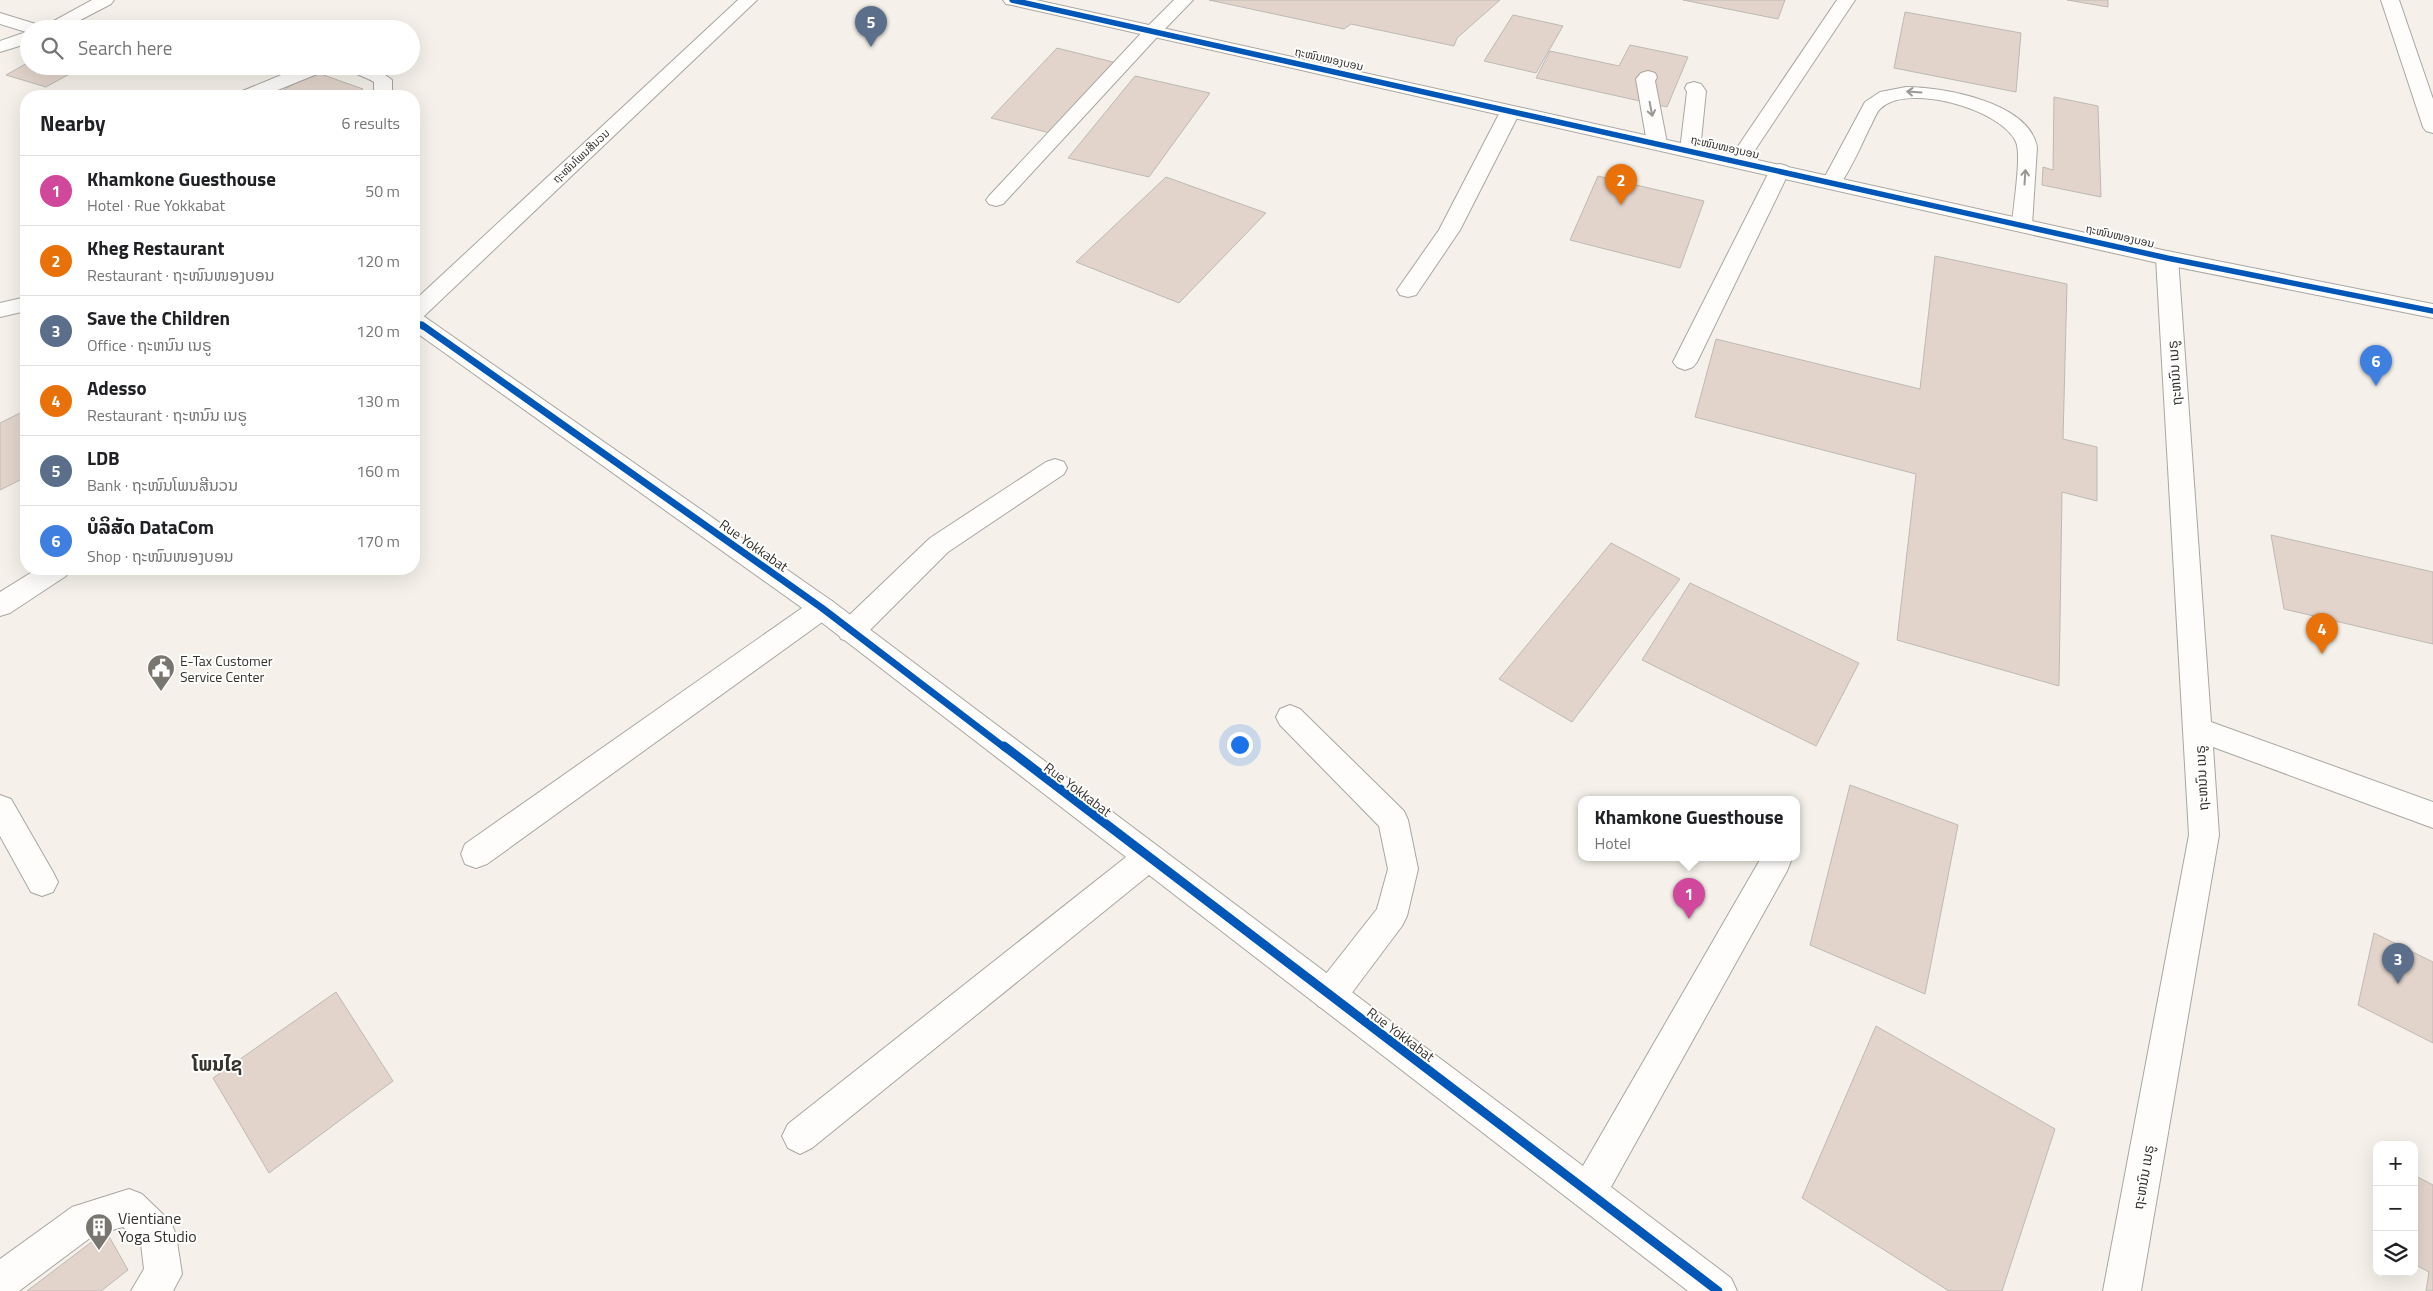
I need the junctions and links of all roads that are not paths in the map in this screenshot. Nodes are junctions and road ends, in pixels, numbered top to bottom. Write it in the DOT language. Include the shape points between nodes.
graph roads {
  1 [pos="105,0"];
  2 [pos="748,0"];
  3 [pos="1012,0"];
  4 [pos="1184,0"];
  5 [pos="1846,0"];
  6 [pos="2390,0"];
  7 [pos="0,18"];
  8 [pos="66,20"];
  9 [pos="20,25"];
  10 [pos="1153,31"];
  11 [pos="20,40"];
  12 [pos="0,46"];
  13 [pos="298,75"];
  14 [pos="375,75"];
  15 [pos="1648,77"];
  16 [pos="1694,88"];
  17 [pos="262,90"];
  18 [pos="383,90"];
  19 [pos="1510,112"];
  20 [pos="2433,127"];
  21 [pos="1657,143"];
  22 [pos="1690,150"];
  23 [pos="1738,161"];
  24 [pos="1780,170"];
  25 [pos="1832,182"];
  26 [pos="996,200"];
  27 [pos="2022,225"];
  28 [pos="2167,258"];
  29 [pos="1408,290"];
  30 [pos="20,305"];
  31 [pos="420,307"];
  32 [pos="0,310"];
  33 [pos="2433,311"];
  34 [pos="420,324"];
  35 [pos="1685,362"];
  36 [pos="1054,468"];
  37 [pos="47,575"];
  38 [pos="0,606"];
  39 [pos="822,608"];
  40 [pos="851,631"];
  41 [pos="1290,717"];
  42 [pos="2198,730"];
  43 [pos="0,808"];
  44 [pos="2433,815"];
  45 [pos="476,854"];
  46 [pos="1148,858"];
  47 [pos="1776,861"];
  48 [pos="42,882"];
  49 [pos="1330,995"];
  50 [pos="800,1136"];
  51 [pos="1588,1192"];
  52 [pos="0,1282"];
  53 [pos="150,1291"];
  54 [pos="1718,1291"];
  55 [pos="2122,1291"];
  1 -- 8 [label="street"];
  2 -- 31 [label="street, ຖະໜົນໂພນສີນວນ"];
  3 -- 10 [label="street, ຖະໜົນໜອງບອນ"];
  4 -- 10 [label="street"];
  5 -- 23 [label="street"];
  6 -- 20 [label="street"];
  7 -- 9 [label="street"];
  10 -- 19 [label="street, ຖະໜົນໜອງບອນ"];
  10 -- 26 [label="street"];
  11 -- 12 [label="street"];
  13 -- 17 [label="street"];
  14 -- 18 [label="street" via="383,80"];
  15 -- 21 [label="street, one-way" via="1645,78"];
  16 -- 22 [label="street" via="1697,91"];
  19 -- 21 [label="street, ຖະໜົນໜອງບອນ"];
  19 -- 29 [label="street" via="1449,230"];
  21 -- 22 [label="street, ຖະໜົນໜອງບອນ"];
  22 -- 23 [label="street, ຖະໜົນໜອງບອນ"];
  23 -- 24 [label="street, ຖະໜົນໜອງບອນ"];
  24 -- 25 [label="street, ຖະໜົນໜອງບອນ"];
  24 -- 35 [label="street"];
  25 -- 27 [label="street, ຖະໜົນໜອງບອນ"];
  27 -- 25 [label="street, one-way" via="2027,143 2018,129 1991,111 1952,97 1909,91 1879,98"];
  27 -- 28 [label="street, ຖະໜົນໜອງບອນ"];
  28 -- 33 [label="street, ຖະໜົນໜອງບອນ"];
  28 -- 42 [label="street, ຖະຫນົນ ເນຣູ"];
  30 -- 32 [label="street"];
  34 -- 39 [label="street, Rue Yokkabat"];
  36 -- 40 [label="street" via="939,545"];
  37 -- 38 [label="street"];
  39 -- 40 [label="street, Rue Yokkabat"];
  39 -- 45 [label="street"];
  40 -- 46 [label="street, Rue Yokkabat"];
  41 -- 49 [label="street" via="1392,820 1403,869 1391,916"];
  42 -- 44 [label="street"];
  42 -- 55 [label="street, ຖະຫນົນ ເນຣູ" via="2204,835"];
  43 -- 48 [label="street"];
  46 -- 49 [label="street, Rue Yokkabat"];
  46 -- 50 [label="street"];
  47 -- 51 [label="street"];
  49 -- 51 [label="street, Rue Yokkabat"];
  51 -- 54 [label="street, Rue Yokkabat"];
  52 -- 53 [label="street" via="85,1220 129,1207 158,1235 163,1274"];
}
